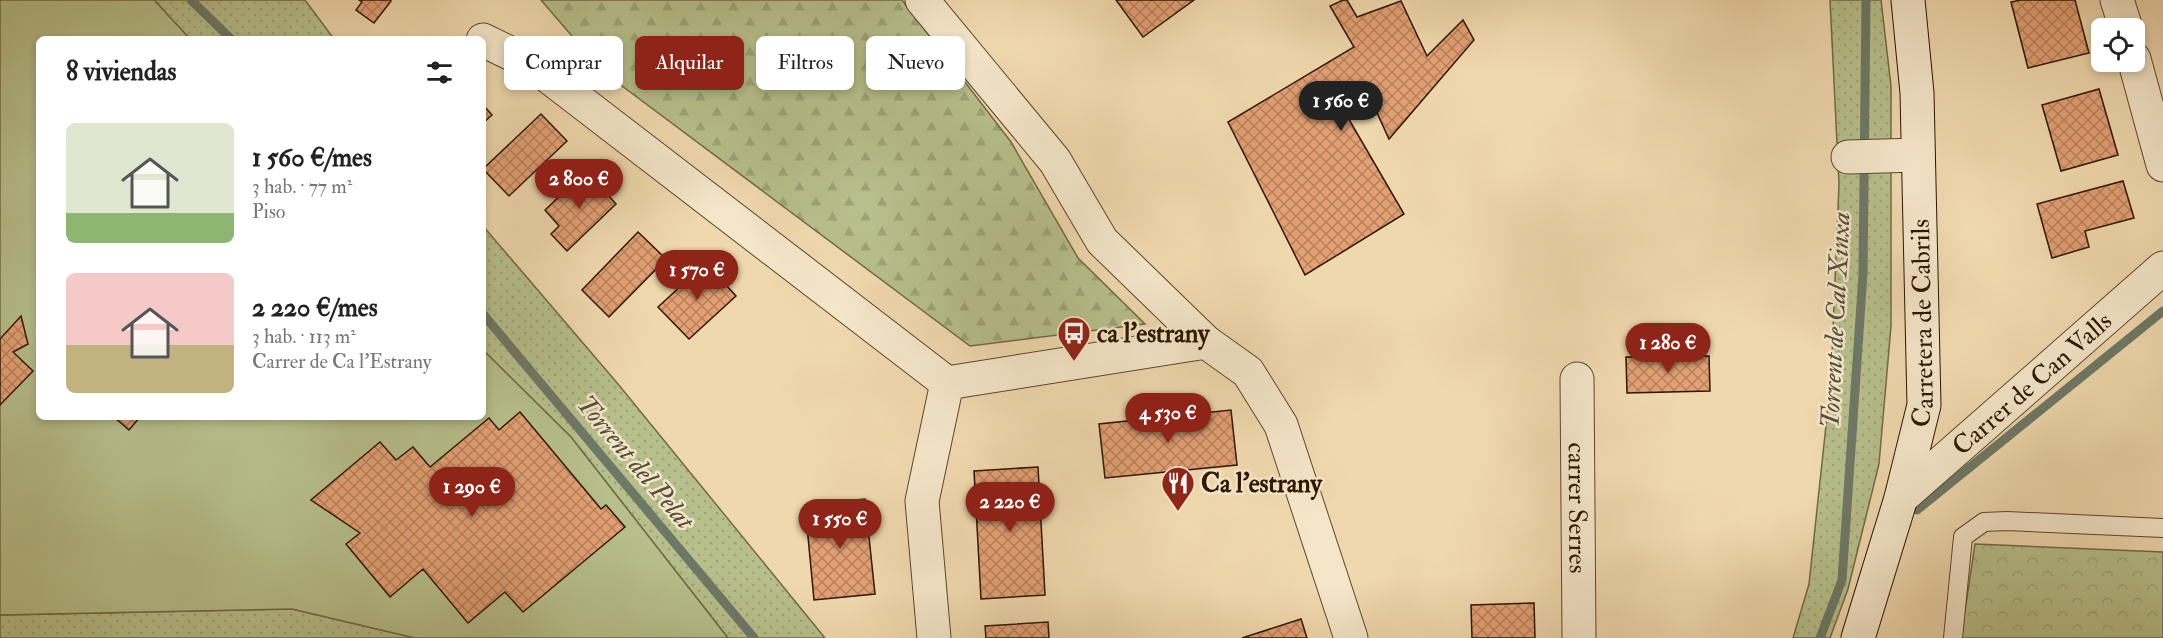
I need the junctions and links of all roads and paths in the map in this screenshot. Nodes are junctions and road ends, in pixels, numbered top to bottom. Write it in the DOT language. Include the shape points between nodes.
graph roads {
  1 [pos="922,0"];
  2 [pos="1908,0"];
  3 [pos="2117,0"];
  4 [pos="2123,18"];
  5 [pos="486,41"];
  6 [pos="2138,72"];
  7 [pos="1903,155"];
  8 [pos="1848,157"];
  9 [pos="2163,165"];
  10 [pos="2163,268"];
  11 [pos="1206,342"];
  12 [pos="1577,379"];
  13 [pos="947,383"];
  14 [pos="1901,498"];
  15 [pos="2163,528"];
  16 [pos="934,638"];
  17 [pos="1351,638"];
  18 [pos="1579,638"];
  19 [pos="1858,638"];
  20 [pos="1953,638"];
  1 -- 11 [label="street" via="1055,161 1102,241"];
  2 -- 7 [label="street, Carretera de Cabrils" via="1917,93"];
  3 -- 4 [label="street"];
  5 -- 13 [label="street" via="532,64"];
  6 -- 9 [label="street"];
  7 -- 8 [label="street"];
  7 -- 14 [label="street, Carretera de Cabrils" via="1924,405"];
  10 -- 14 [label="street, Carrer de Can Valls"];
  11 -- 13 [label="street"];
  11 -- 17 [label="street" via="1248,372 1281,425"];
  12 -- 18 [label="street, carrer Serres"];
  13 -- 16 [label="street" via="922,501"];
  14 -- 19 [label="street, Carretera de Cabrils"];
  15 -- 20 [label="lane" via="1984,522 1964,537"];
}
